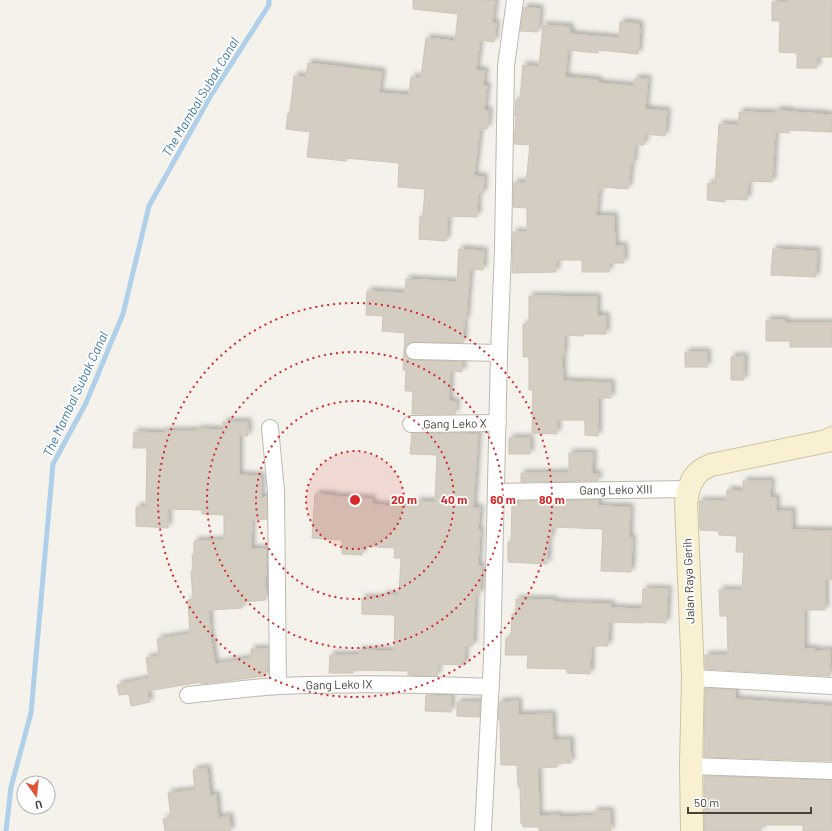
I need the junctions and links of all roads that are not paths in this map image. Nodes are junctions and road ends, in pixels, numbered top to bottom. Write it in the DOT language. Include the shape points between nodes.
graph roads {
  1 [pos="515,0"];
  2 [pos="414,351"];
  3 [pos="499,353"];
  4 [pos="498,423"];
  5 [pos="411,424"];
  6 [pos="270,428"];
  7 [pos="832,438"];
  8 [pos="688,489"];
  9 [pos="496,492"];
  10 [pos="693,678"];
  11 [pos="278,686"];
  12 [pos="832,686"];
  13 [pos="491,687"];
  14 [pos="188,694"];
  15 [pos="691,766"];
  16 [pos="832,771"];
  17 [pos="483,831"];
  18 [pos="692,831"];
  1 -- 3 [label="street" via="506,66"];
  2 -- 3 [label="street"];
  3 -- 4 [label="street"];
  4 -- 5 [label="street, Gang Leko X"];
  4 -- 9 [label="street"];
  6 -- 11 [label="street" via="276,491"];
  7 -- 8 [label="street, Jalan Raya Gerih" via="710,465 695,476"];
  8 -- 9 [label="street, Gang Leko XIII"];
  8 -- 10 [label="street, Jalan Raya Gerih" via="686,502"];
  9 -- 13 [label="street"];
  10 -- 12 [label="street"];
  10 -- 15 [label="street, Jalan Raya Gerih"];
  11 -- 13 [label="street, Gang Leko IX" via="359,684"];
  11 -- 14 [label="street, Gang Leko IX"];
  13 -- 17 [label="street"];
  15 -- 16 [label="street"];
  15 -- 18 [label="street, Jalan Raya Gerih"];
}
